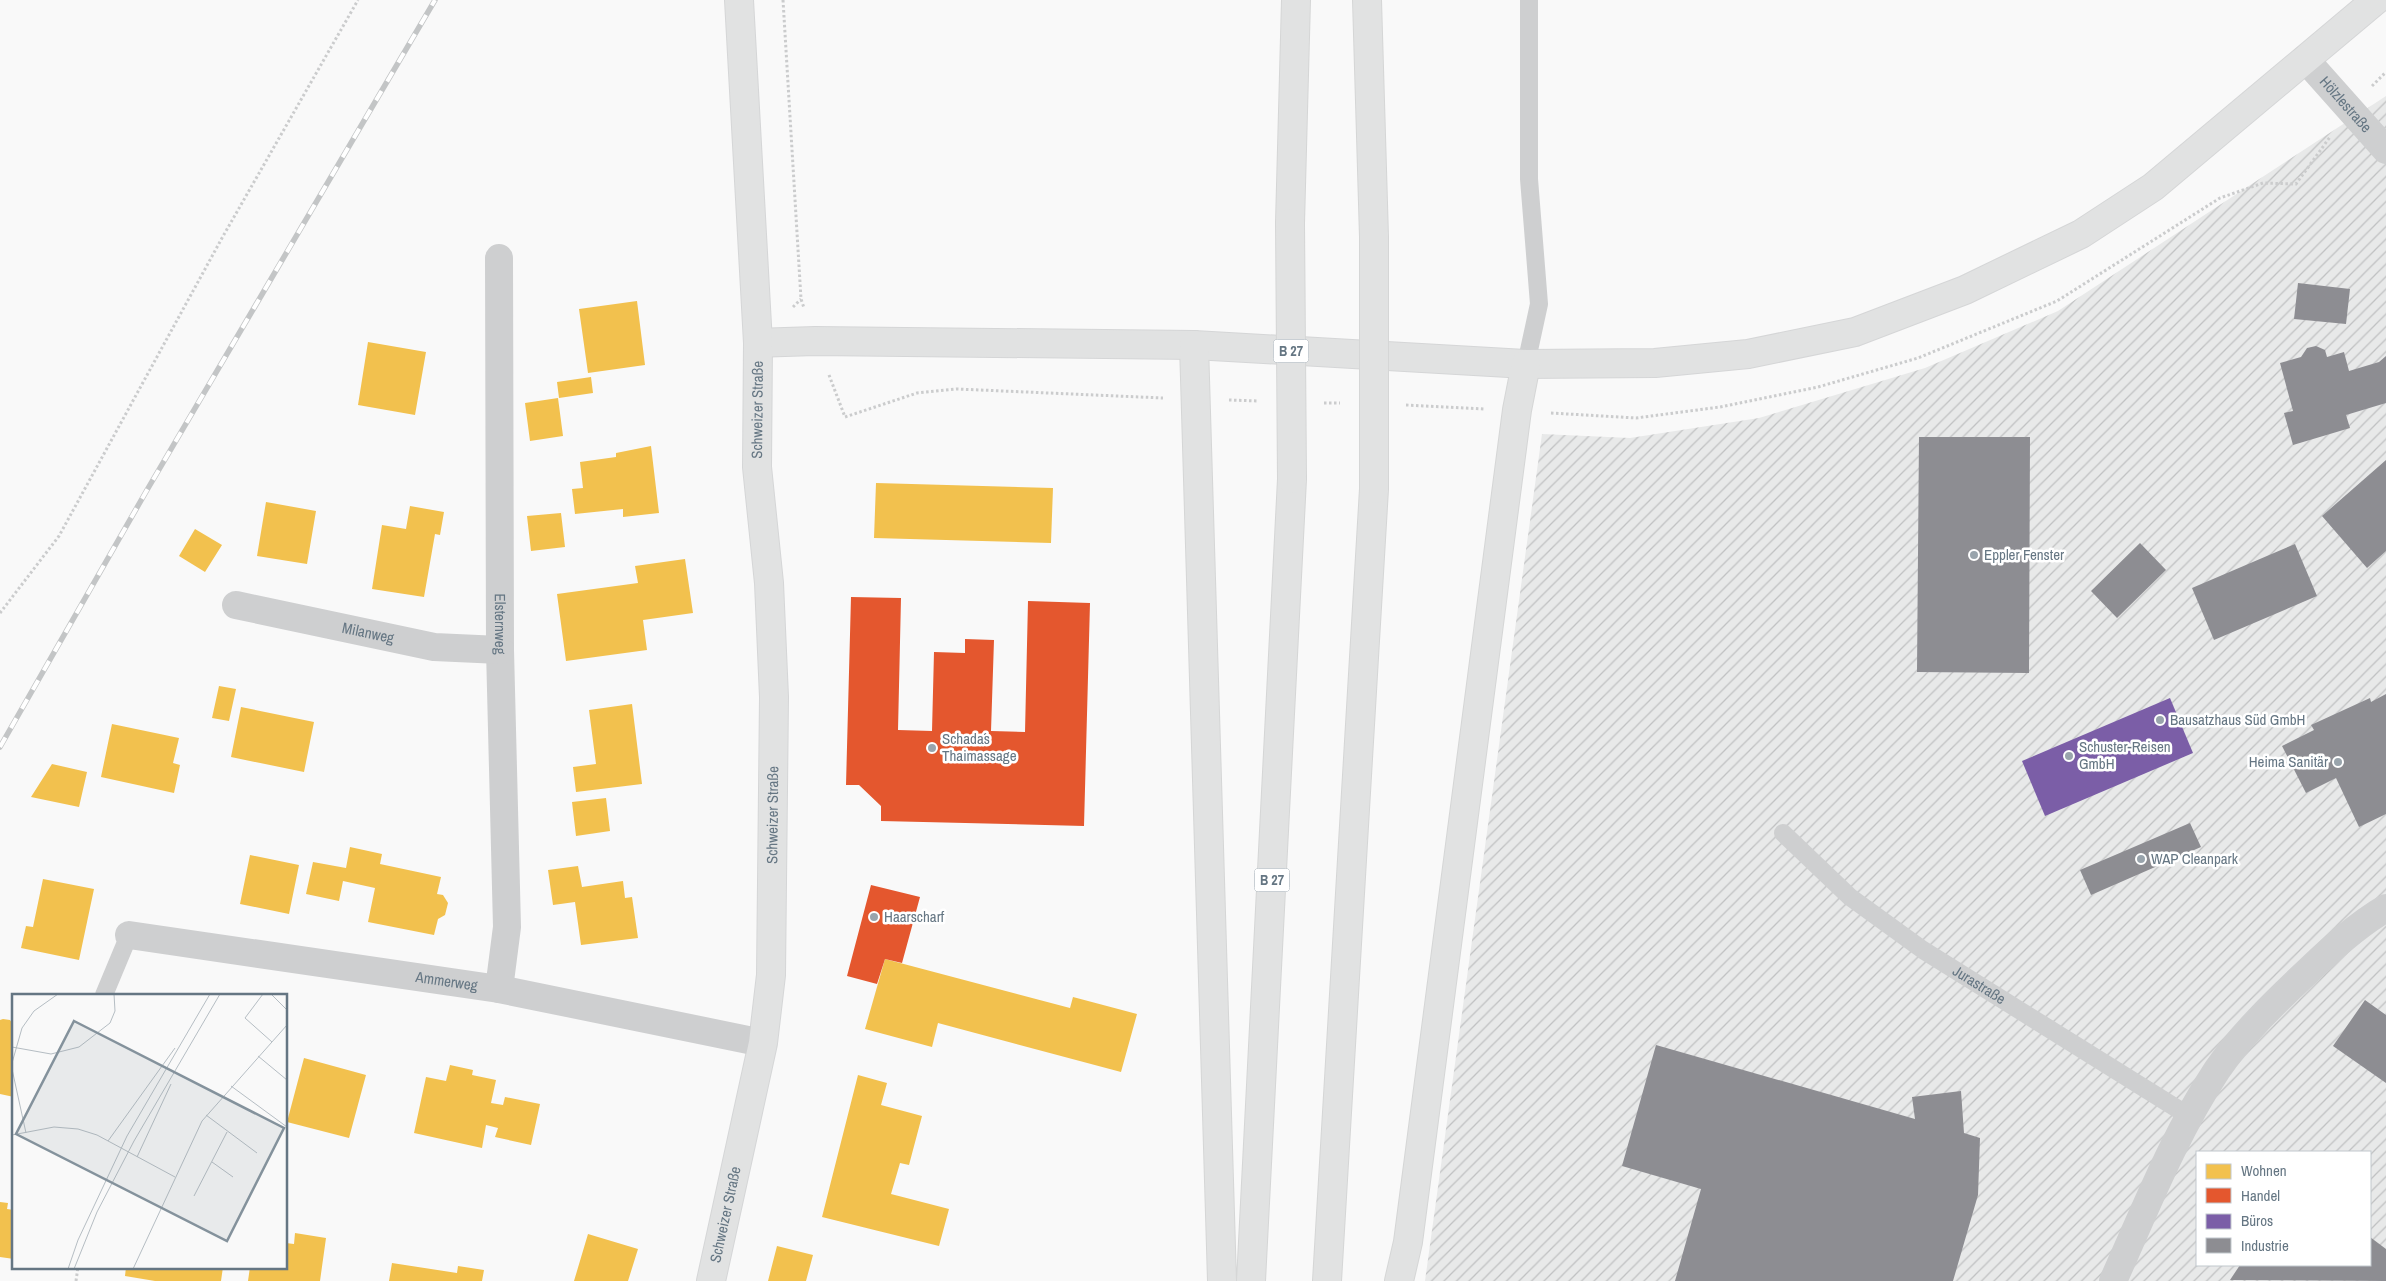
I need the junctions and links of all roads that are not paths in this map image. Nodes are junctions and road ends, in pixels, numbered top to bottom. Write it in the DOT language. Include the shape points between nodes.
graph roads {
  1 [pos="739,0"];
  2 [pos="1296,0"];
  3 [pos="1367,0"];
  4 [pos="1529,0"];
  5 [pos="2376,0"];
  6 [pos="2304,59"];
  7 [pos="2386,150"];
  8 [pos="499,258"];
  9 [pos="758,343"];
  10 [pos="1194,345"];
  11 [pos="1526,364"];
  12 [pos="236,605"];
  13 [pos="500,650"];
  14 [pos="1784,833"];
  15 [pos="2386,908"];
  16 [pos="129,934"];
  17 [pos="499,989"];
  18 [pos="104,994"];
  19 [pos="763,1043"];
  20 [pos="2190,1116"];
  21 [pos="711,1281"];
  22 [pos="1222,1281"];
  23 [pos="1252,1281"];
  24 [pos="1327,1281"];
  25 [pos="1399,1281"];
  26 [pos="2113,1281"];
  1 -- 9 [label="main road, Schweizer Straße"];
  2 -- 23 [label="main road, B 27, bridge" via="1290,223 1292,479"];
  3 -- 24 [label="main road, bridge" via="1374,237 1374,489"];
  4 -- 11 [label="lane" via="1529,180 1539,304"];
  5 -- 6 [label="main road"];
  6 -- 7 [label="street, Hölzlestraße"];
  6 -- 11 [label="main road" via="2153,187 2081,234 1965,290 1855,332 1748,354 1655,363"];
  8 -- 13 [label="street, Elsternweg"];
  9 -- 10 [label="main road" via="815,340"];
  9 -- 19 [label="main road, Schweizer Straße" via="757,467 769,583 774,697 772,975"];
  10 -- 11 [label="main road"];
  10 -- 22 [label="main road"];
  11 -- 25 [label="main road" via="1408,1242"];
  12 -- 13 [label="street, Milanweg" via="434,647"];
  13 -- 17 [label="street, Elsternweg" via="507,928"];
  14 -- 20 [label="lane, Jurastraße" via="1850,896 1923,950"];
  15 -- 20 [label="street" via="2321,958 2267,1009 2218,1069"];
  16 -- 17 [label="street, Ammerweg"];
  16 -- 18 [label="lane"];
  17 -- 19 [label="street, Ammerweg"];
  19 -- 21 [label="main road, Schweizer Straße"];
  20 -- 26 [label="street"];
}
